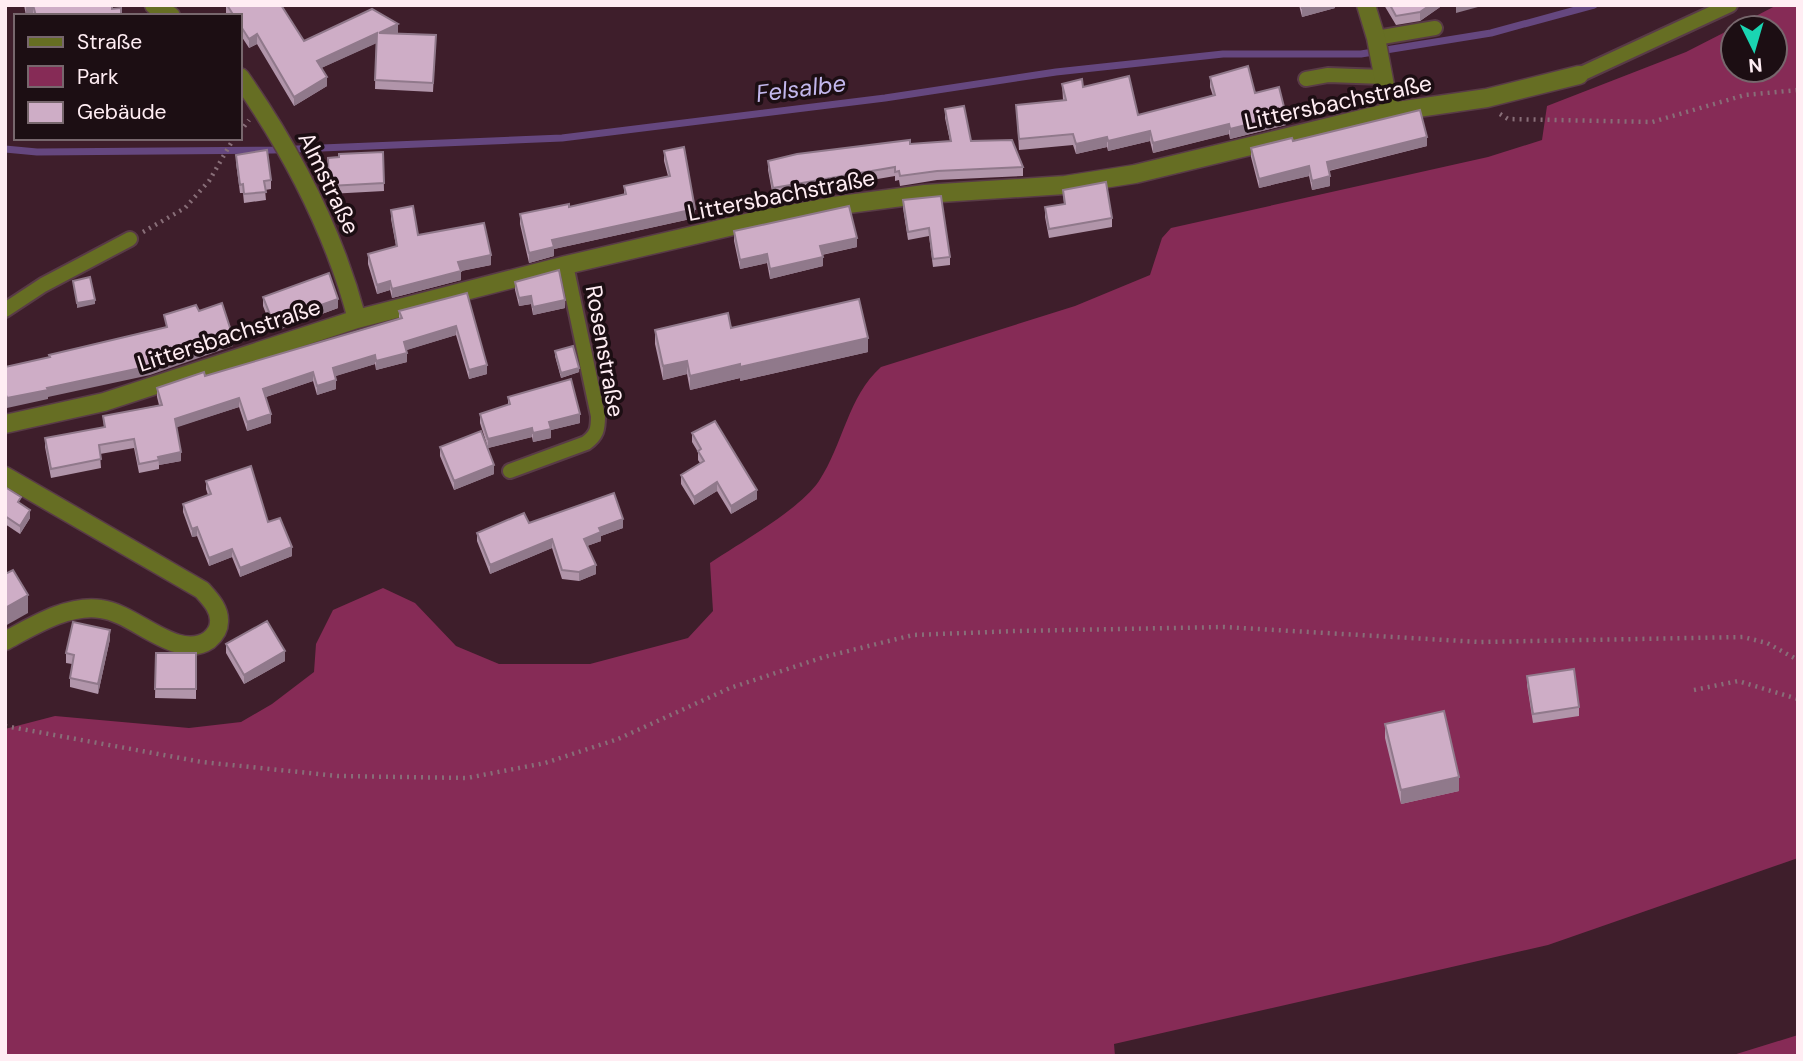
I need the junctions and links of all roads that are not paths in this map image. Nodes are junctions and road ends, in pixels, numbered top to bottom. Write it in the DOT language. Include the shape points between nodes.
graph roads {
  1 [pos="1366,5"];
  2 [pos="1730,5"];
  3 [pos="1435,28"];
  4 [pos="1376,40"];
  5 [pos="1383,72"];
  6 [pos="1579,75"];
  7 [pos="1306,79"];
  8 [pos="242,80"];
  9 [pos="1390,112"];
  10 [pos="130,239"];
  11 [pos="566,265"];
  12 [pos="5,310"];
  13 [pos="357,319"];
  14 [pos="5,424"];
  15 [pos="510,471"];
  16 [pos="5,476"];
  17 [pos="5,641"];
  1 -- 4 [label="street"];
  2 -- 6 [label="lane"];
  3 -- 4 [label="lane"];
  4 -- 5 [label="street"];
  5 -- 7 [label="lane"];
  5 -- 9 [label="street"];
  6 -- 9 [label="street, Littersbachstraße" via="1487,98"];
  8 -- 13 [label="street, Almstraße" via="293,160 330,239"];
  9 -- 11 [label="street, Littersbachstraße" via="1135,174 1065,185 925,194 833,206"];
  10 -- 12 [label="lane"];
  11 -- 13 [label="street, Littersbachstraße"];
  11 -- 15 [label="lane, Rosenstraße" via="598,429 586,443"];
  13 -- 14 [label="street, Littersbachstraße" via="104,402"];
  16 -- 17 [label="street" via="202,590 219,617 214,636 194,647 169,641 100,608 62,614"];
}
